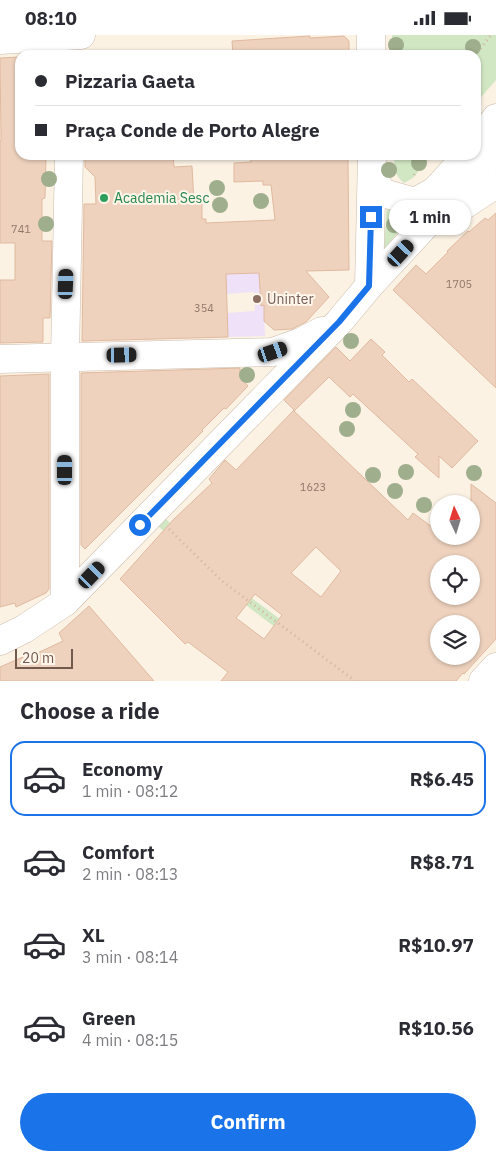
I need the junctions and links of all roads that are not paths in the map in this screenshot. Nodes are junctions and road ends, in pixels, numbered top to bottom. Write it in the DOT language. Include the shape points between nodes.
graph roads {
  1 [pos="72,35"];
  2 [pos="81,35"];
  3 [pos="371,35"];
  4 [pos="0,41"];
  5 [pos="71,50"];
  6 [pos="371,50"];
  7 [pos="496,118"];
  8 [pos="481,138"];
  9 [pos="496,149"];
  10 [pos="69,160"];
  11 [pos="463,160"];
  12 [pos="372,166"];
  13 [pos="496,183"];
  14 [pos="414,239"];
  15 [pos="369,286"];
  16 [pos="339,322"];
  17 [pos="65,357"];
  18 [pos="0,359"];
  19 [pos="65,601"];
  20 [pos="0,641"];
  21 [pos="496,667"];
  22 [pos="483,681"];
  1 -- 2 [label="street"];
  1 -- 4 [label="street"];
  1 -- 5 [label="street"];
  3 -- 6 [label="street"];
  7 -- 8 [label="street"];
  9 -- 14 [label="street"];
  10 -- 17 [label="street"];
  11 -- 12 [label="street" via="435,191 415,202 382,193"];
  12 -- 15 [label="street"];
  13 -- 14 [label="street"];
  14 -- 15 [label="street"];
  15 -- 16 [label="street"];
  16 -- 17 [label="street" via="273,352"];
  16 -- 19 [label="street"];
  17 -- 18 [label="street"];
  17 -- 19 [label="street"];
  19 -- 20 [label="street"];
  21 -- 22 [label="street"];
}
